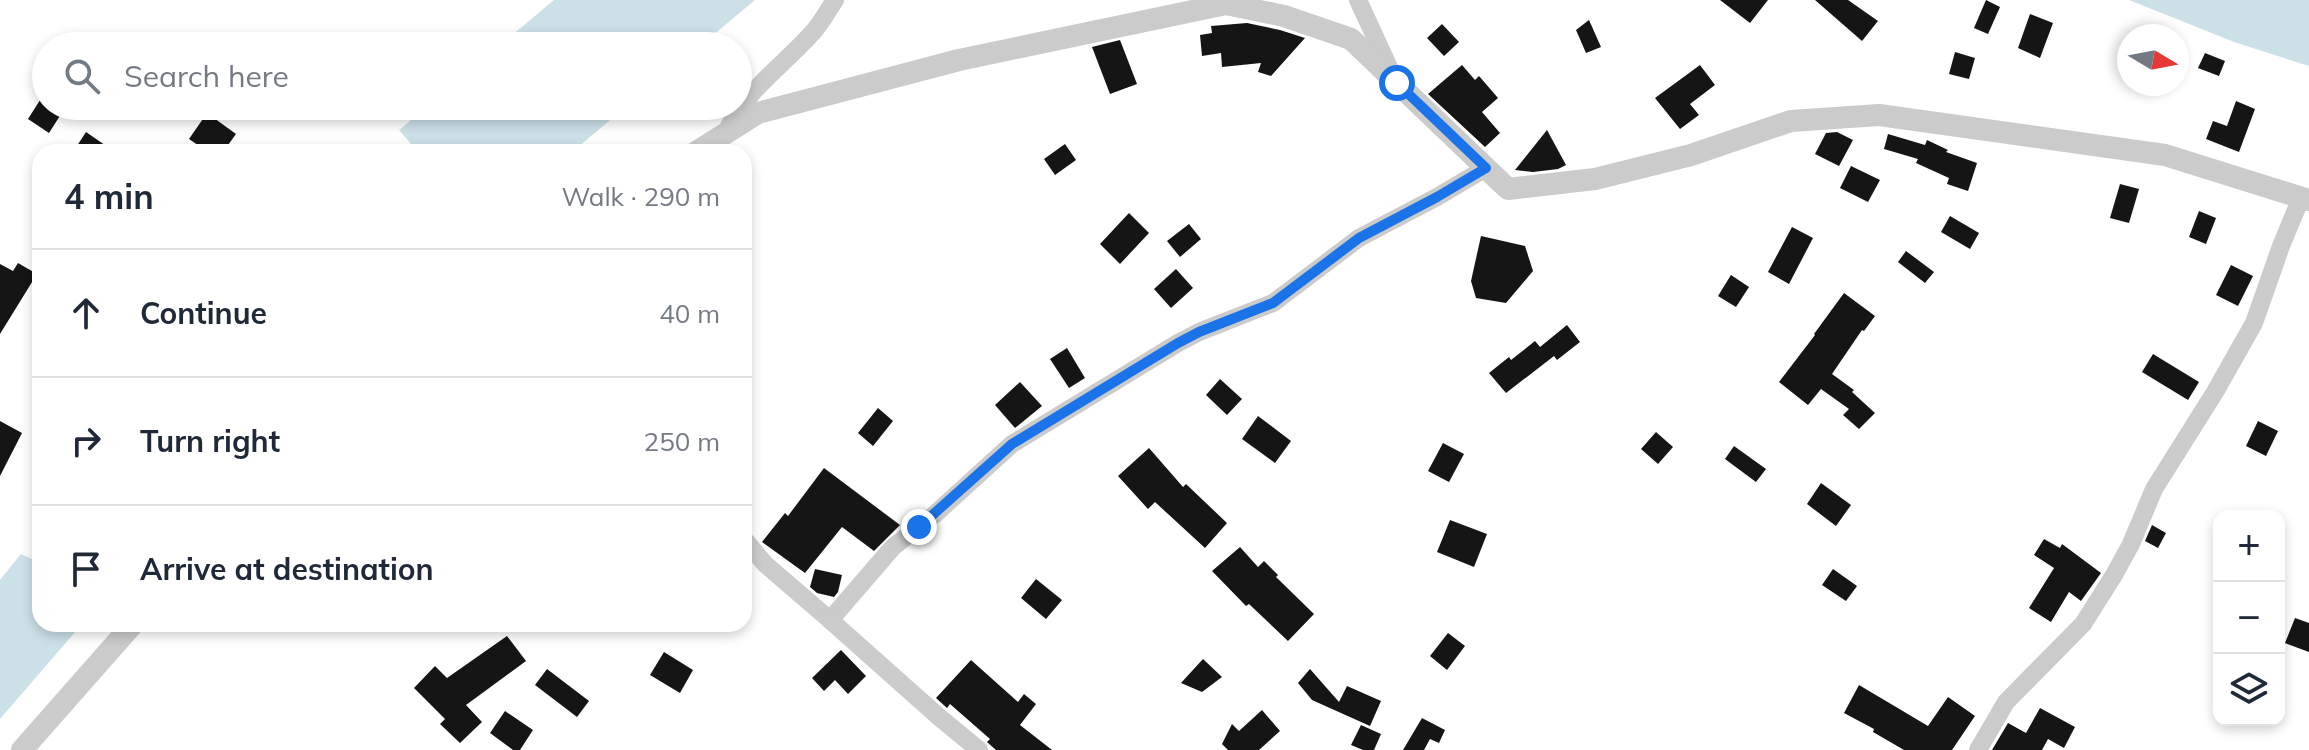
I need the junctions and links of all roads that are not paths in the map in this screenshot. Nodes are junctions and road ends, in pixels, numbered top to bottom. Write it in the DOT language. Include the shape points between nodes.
graph roads {
  1 [pos="835,0"];
  2 [pos="1358,0"];
  3 [pos="1397,83"];
  4 [pos="752,93"];
  5 [pos="752,117"];
  6 [pos="732,120"];
  7 [pos="747,120"];
  8 [pos="725,134"];
  9 [pos="709,144"];
  10 [pos="1486,168"];
  11 [pos="2305,199"];
  12 [pos="752,549"];
  13 [pos="830,620"];
  14 [pos="126,632"];
  15 [pos="22,750"];
  16 [pos="979,750"];
  17 [pos="1978,750"];
  1 -- 4 [label="street" via="816,30"];
  2 -- 3 [label="street"];
  3 -- 5 [label="street" via="1351,39 1284,16 1226,4 944,64"];
  3 -- 10 [label="street"];
  6 -- 8 [label="street"];
  7 -- 8 [label="street"];
  8 -- 9 [label="street"];
  10 -- 11 [label="street" via="1508,189 1595,179 1691,155 1791,121 1879,115 2165,155"];
  10 -- 13 [label="street" via="1359,238 1273,303 1178,343 1012,444 893,547"];
  11 -- 17 [label="street" via="2281,246 2254,323 2154,489 2114,575 2083,624 2006,702"];
  12 -- 13 [label="street"];
  13 -- 16 [label="street"];
  14 -- 15 [label="street"];
}
